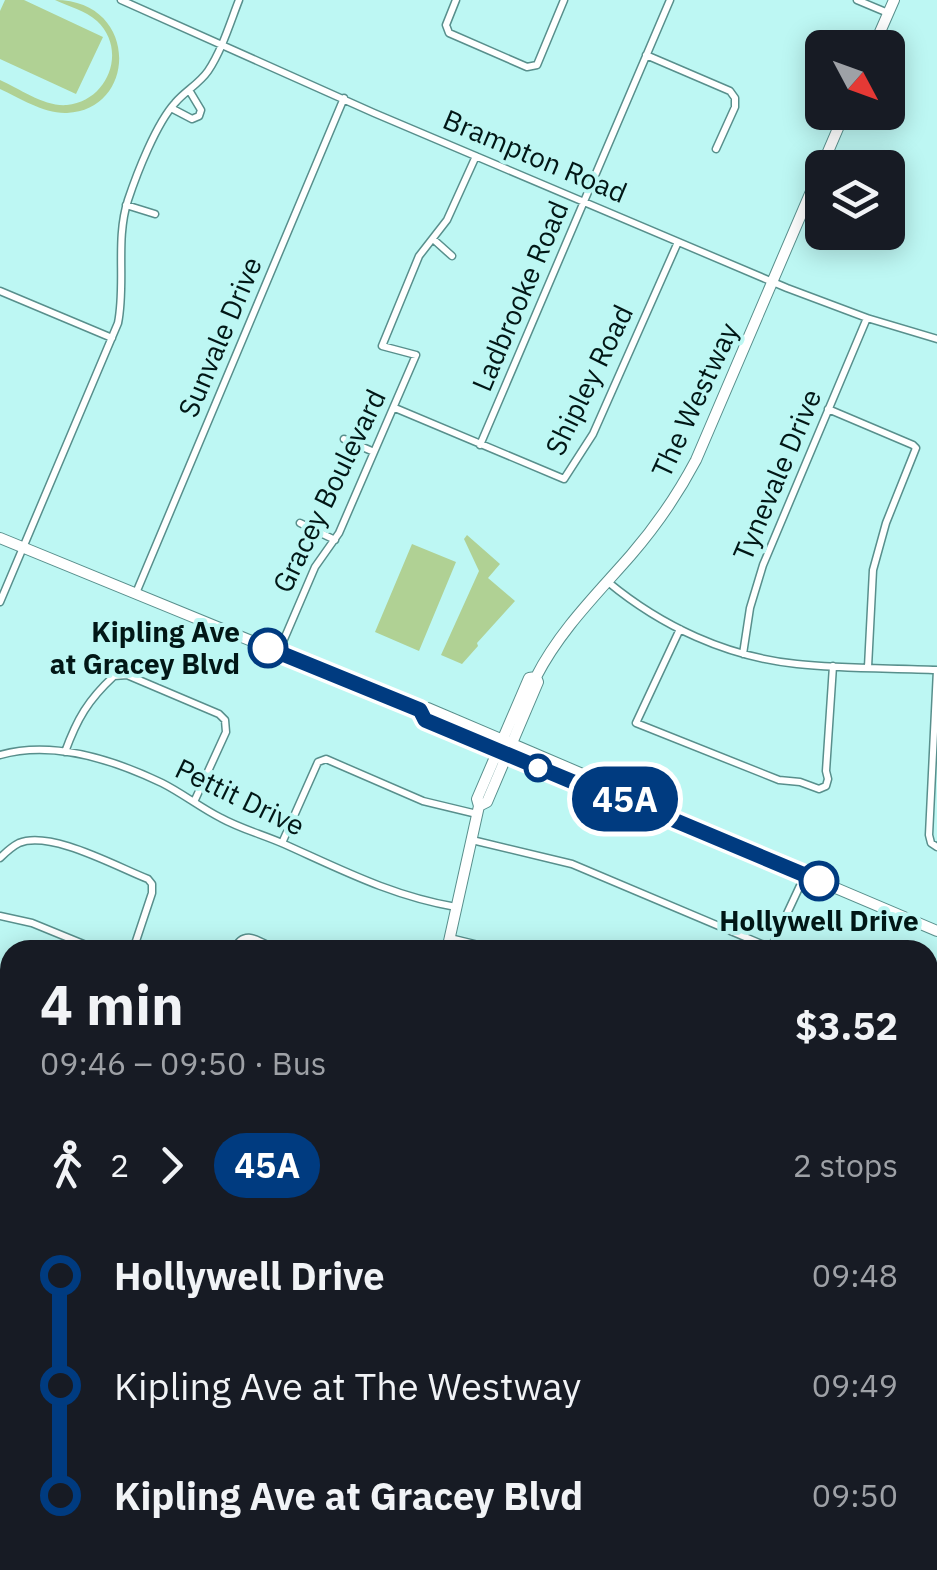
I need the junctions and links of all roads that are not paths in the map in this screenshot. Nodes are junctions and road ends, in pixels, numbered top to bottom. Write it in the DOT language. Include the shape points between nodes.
graph roads {
  1 [pos="121,0"];
  2 [pos="240,0"];
  3 [pos="456,0"];
  4 [pos="564,0"];
  5 [pos="670,0"];
  6 [pos="857,0"];
  7 [pos="894,0"];
  8 [pos="888,13"];
  9 [pos="881,30"];
  10 [pos="221,44"];
  11 [pos="646,55"];
  12 [pos="189,90"];
  13 [pos="344,98"];
  14 [pos="170,108"];
  15 [pos="837,130"];
  16 [pos="716,149"];
  17 [pos="476,156"];
  18 [pos="586,202"];
  19 [pos="126,205"];
  20 [pos="155,214"];
  21 [pos="432,239"];
  22 [pos="678,242"];
  23 [pos="452,256"];
  24 [pos="773,282"];
  25 [pos="0,291"];
  26 [pos="867,318"];
  27 [pos="112,338"];
  28 [pos="937,340"];
  29 [pos="394,408"];
  30 [pos="828,409"];
  31 [pos="344,439"];
  32 [pos="480,444"];
  33 [pos="374,452"];
  34 [pos="300,523"];
  35 [pos="0,538"];
  36 [pos="335,540"];
  37 [pos="24,548"];
  38 [pos="608,582"];
  39 [pos="136,593"];
  40 [pos="0,602"];
  41 [pos="680,629"];
  42 [pos="278,652"];
  43 [pos="743,654"];
  44 [pos="834,666"];
  45 [pos="868,667"];
  46 [pos="937,670"];
  47 [pos="505,747"];
  48 [pos="65,752"];
  49 [pos="0,756"];
  50 [pos="194,802"];
  51 [pos="478,810"];
  52 [pos="472,840"];
  53 [pos="282,843"];
  54 [pos="937,847"];
  55 [pos="0,858"];
  56 [pos="805,875"];
  57 [pos="457,907"];
  58 [pos="0,916"];
  59 [pos="937,931"];
  60 [pos="73,940"];
  61 [pos="136,940"];
  62 [pos="450,940"];
  63 [pos="750,940"];
  64 [pos="775,940"];
  1 -- 10 [label="street, Brampton Road"];
  2 -- 10 [label="street"];
  3 -- 4 [label="street" via="449,32 528,67 541,58"];
  5 -- 11 [label="street, Ladbrooke Road"];
  6 -- 8 [label="street"];
  7 -- 8 [label="main road"];
  8 -- 9 [label="main road"];
  10 -- 12 [label="street"];
  10 -- 13 [label="street, Brampton Road"];
  11 -- 16 [label="street" via="730,91 734,106"];
  11 -- 18 [label="street, Ladbrooke Road"];
  12 -- 14 [label="street"];
  12 -- 14 [label="street" via="199,116"];
  13 -- 17 [label="street, Brampton Road"];
  13 -- 39 [label="street, Sunvale Drive"];
  14 -- 19 [label="street"];
  15 -- 24 [label="main road, The Westway"];
  17 -- 18 [label="street, Brampton Road"];
  17 -- 21 [label="street, Gracey Boulevard"];
  18 -- 22 [label="street, Brampton Road"];
  18 -- 32 [label="street, Ladbrooke Road"];
  19 -- 20 [label="street"];
  19 -- 27 [label="street" via="121,306"];
  21 -- 23 [label="street"];
  21 -- 29 [label="street, Gracey Boulevard" via="382,346 416,355"];
  22 -- 24 [label="street, Brampton Road"];
  22 -- 32 [label="street, Shipley Road" via="594,434 564,479"];
  24 -- 26 [label="street, Brampton Road"];
  24 -- 38 [label="main road, The Westway" via="689,472"];
  25 -- 27 [label="street"];
  26 -- 28 [label="street, Brampton Road"];
  26 -- 30 [label="street, Tynevale Drive"];
  27 -- 37 [label="street"];
  29 -- 32 [label="street, Shipley Road"];
  29 -- 33 [label="street, Gracey Boulevard"];
  30 -- 43 [label="street, Tynevale Drive" via="756,586"];
  30 -- 45 [label="street" via="916,448 873,570"];
  31 -- 33 [label="street"];
  33 -- 36 [label="street, Gracey Boulevard"];
  34 -- 36 [label="street"];
  35 -- 37 [label="main road"];
  36 -- 42 [label="street, Gracey Boulevard" via="315,568"];
  37 -- 39 [label="main road"];
  37 -- 40 [label="street"];
  38 -- 41 [label="street"];
  38 -- 47 [label="main road, The Westway" via="528,678"];
  39 -- 42 [label="main road"];
  41 -- 43 [label="street"];
  41 -- 44 [label="street" via="636,723 779,780 819,789 828,779"];
  42 -- 47 [label="main road" via="420,710 425,720"];
  43 -- 44 [label="street"];
  44 -- 45 [label="street"];
  45 -- 46 [label="street"];
  46 -- 54 [label="street" via="930,835"];
  47 -- 51 [label="main road, The Westway" via="477,799"];
  47 -- 56 [label="main road" via="584,774 588,784"];
  48 -- 49 [label="street, Pettit Drive"];
  48 -- 50 [label="street, Pettit Drive" via="162,783"];
  48 -- 50 [label="street" via="86,704 114,676 128,675 226,720"];
  50 -- 53 [label="street, Pettit Drive"];
  51 -- 52 [label="main road, The Westway"];
  51 -- 53 [label="street" via="423,801 326,760 318,762"];
  52 -- 57 [label="main road, The Westway"];
  52 -- 63 [label="street" via="572,864"];
  53 -- 57 [label="street, Pettit Drive" via="369,883"];
  55 -- 61 [label="street" via="18,843 42,840 148,880 152,893"];
  56 -- 59 [label="main road"];
  56 -- 64 [label="street"];
  57 -- 62 [label="main road, The Westway"];
  58 -- 60 [label="street"];
}
